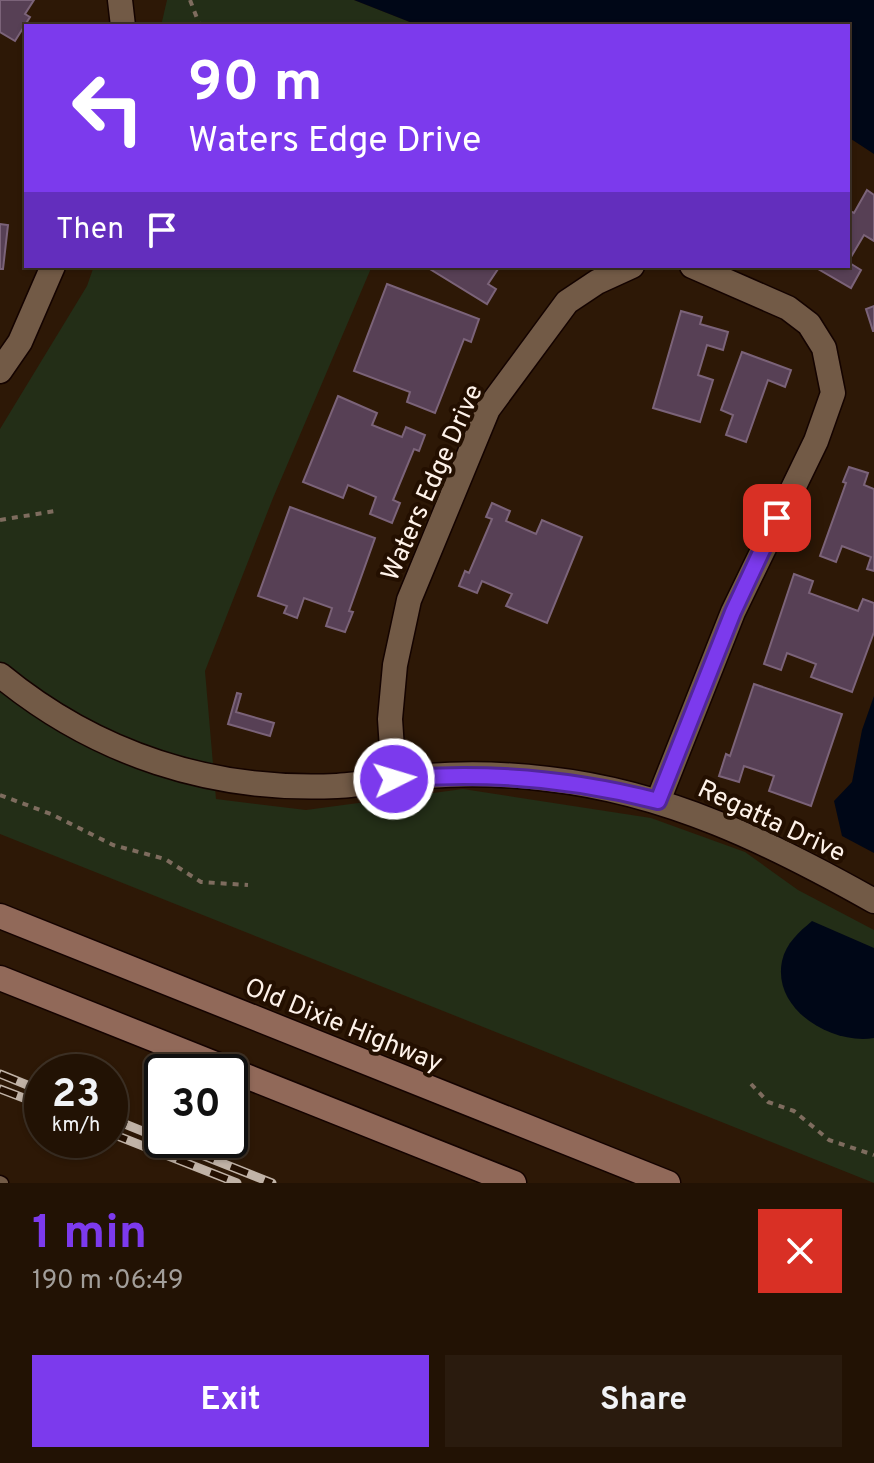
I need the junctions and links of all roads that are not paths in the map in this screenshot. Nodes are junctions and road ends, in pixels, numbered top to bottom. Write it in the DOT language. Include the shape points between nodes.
graph roads {
  1 [pos="120,0"];
  2 [pos="123,24"];
  3 [pos="52,268"];
  4 [pos="628,268"];
  5 [pos="697,268"];
  6 [pos="0,371"];
  7 [pos="0,675"];
  8 [pos="394,779"];
  9 [pos="658,801"];
  10 [pos="874,901"];
  11 [pos="0,916"];
  12 [pos="0,978"];
  13 [pos="514,1183"];
  14 [pos="668,1183"];
  1 -- 2 [label="street"];
  3 -- 6 [label="street" via="20,342"];
  4 -- 8 [label="street, Waters Edge Drive" via="567,302 488,409 409,600 390,719"];
  5 -- 9 [label="street" via="788,308 809,324 824,348 833,393 816,441 733,612"];
  7 -- 8 [label="street, Regatta Drive" via="98,739 181,771 286,787"];
  8 -- 9 [label="street, Regatta Drive" via="485,774 548,779"];
  9 -- 10 [label="street, Regatta Drive" via="736,829"];
  11 -- 14 [label="main road, Old Dixie Highway"];
  12 -- 13 [label="main road"];
}
